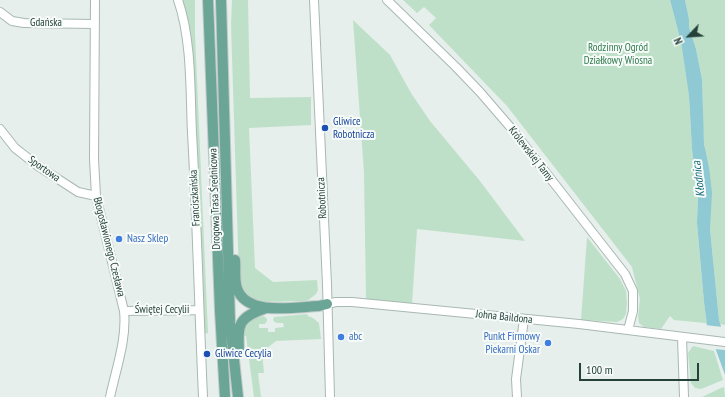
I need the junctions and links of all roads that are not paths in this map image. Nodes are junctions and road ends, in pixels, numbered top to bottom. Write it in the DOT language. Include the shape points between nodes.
graph roads {
  1 [pos="95,0"];
  2 [pos="178,0"];
  3 [pos="208,0"];
  4 [pos="221,0"];
  5 [pos="314,0"];
  6 [pos="387,0"];
  7 [pos="0,12"];
  8 [pos="95,24"];
  9 [pos="0,129"];
  10 [pos="96,196"];
  11 [pos="228,219"];
  12 [pos="327,304"];
  13 [pos="266,308"];
  14 [pos="200,310"];
  15 [pos="124,311"];
  16 [pos="524,319"];
  17 [pos="628,330"];
  18 [pos="682,337"];
  19 [pos="725,342"];
  20 [pos="238,394"];
  21 [pos="110,397"];
  22 [pos="203,397"];
  23 [pos="225,397"];
  24 [pos="330,397"];
  25 [pos="517,397"];
  26 [pos="684,397"];
  1 -- 8 [label="street, Błogosławionego Czesława"];
  2 -- 14 [label="street, Franciszkańska" via="188,47"];
  3 -- 23 [label="main road, Drogowa Trasa Średnicowa"];
  4 -- 11 [label="main road, Drogowa Trasa Średnicowa"];
  5 -- 12 [label="street, Robotnicza"];
  6 -- 17 [label="street, Królewskiej Tamy" via="480,92 625,274 633,291 633,311"];
  7 -- 8 [label="street, Gdańska" via="12,21 24,23"];
  8 -- 10 [label="street, Błogosławionego Czesława"];
  9 -- 10 [label="street, Sportowa" via="15,148 38,166 78,192"];
  10 -- 15 [label="street, Błogosławionego Czesława"];
  11 -- 13 [label="main road" via="235,251 237,288 244,299"];
  11 -- 20 [label="main road, Drogowa Trasa Średnicowa" via="230,322"];
  12 -- 13 [label="main road"];
  12 -- 16 [label="street, Johna Baildona" via="352,302"];
  12 -- 24 [label="street, Robotnicza"];
  13 -- 20 [label="main road" via="246,316 240,324"];
  14 -- 15 [label="street, Świętej Cecylii"];
  14 -- 22 [label="street, Franciszkańska"];
  15 -- 21 [label="street, Błogosławionego Czesława" via="125,330"];
  16 -- 17 [label="street, Johna Baildona"];
  16 -- 25 [label="street" via="516,379"];
  17 -- 18 [label="street, Johna Baildona"];
  18 -- 19 [label="street, Johna Baildona"];
  18 -- 26 [label="street"];
}
